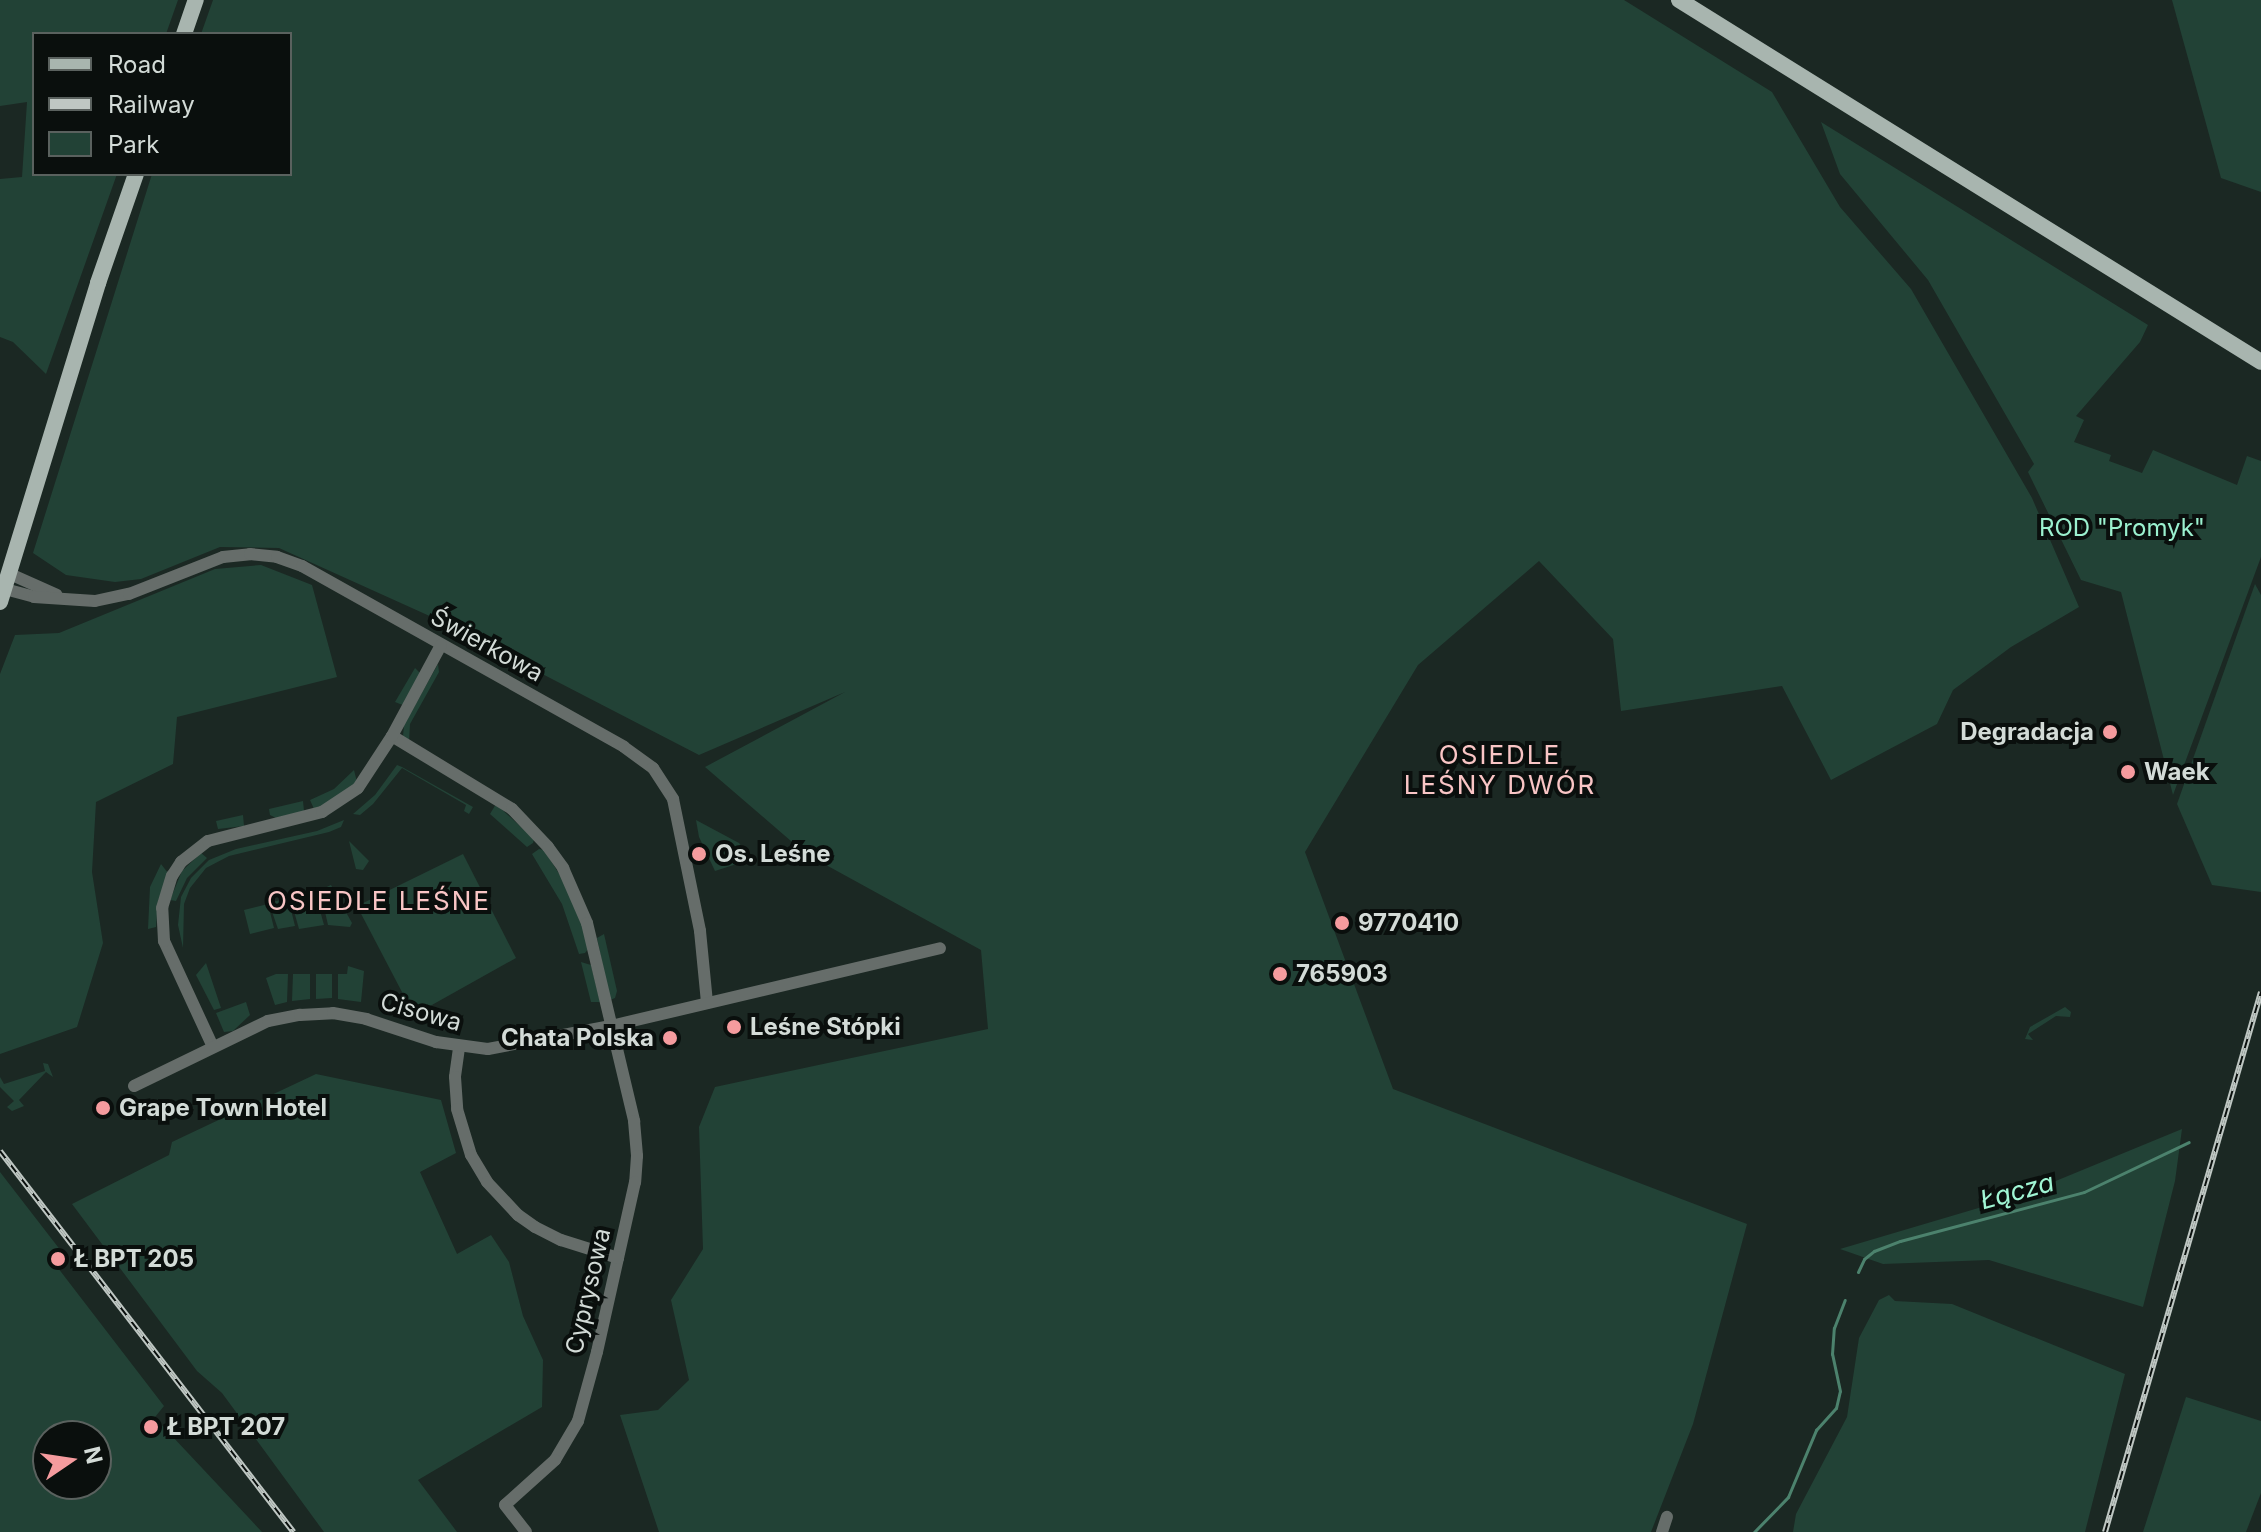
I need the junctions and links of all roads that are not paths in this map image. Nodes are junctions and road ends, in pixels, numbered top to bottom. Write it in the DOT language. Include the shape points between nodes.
graph roads {
  1 [pos="196,0"];
  2 [pos="1679,0"];
  3 [pos="185,32"];
  4 [pos="135,176"];
  5 [pos="2261,362"];
  6 [pos="5,588"];
  7 [pos="441,645"];
  8 [pos="392,736"];
  9 [pos="940,948"];
  10 [pos="707,1003"];
  11 [pos="611,1026"];
  12 [pos="213,1047"];
  13 [pos="459,1048"];
  14 [pos="134,1086"];
  15 [pos="618,1258"];
  16 [pos="1667,1517"];
  17 [pos="526,1532"];
  18 [pos="1662,1532"];
  1 -- 3 [label="main road"];
  2 -- 5 [label="main road"];
  4 -- 6 [label="main road"];
  6 -- 7 [label="street, Świerkowa" via="34,597 113,599 223,557 264,555 302,566"];
  7 -- 8 [label="street"];
  7 -- 10 [label="street, Świerkowa" via="632,751 664,783 678,816 700,931"];
  8 -- 11 [label="street, Cyprysowa" via="499,799 548,847 582,908"];
  8 -- 12 [label="street" via="371,773 342,801 310,815 208,841 172,876 162,908 164,941"];
  9 -- 10 [label="street, Cisowa"];
  10 -- 11 [label="street, Cisowa"];
  11 -- 13 [label="street, Cisowa" via="516,1046"];
  11 -- 15 [label="street, Cyprysowa" via="637,1156"];
  12 -- 13 [label="street, Cisowa" via="268,1021 333,1013"];
  12 -- 14 [label="street, Cisowa"];
  13 -- 15 [label="street" via="457,1109 468,1147 487,1182 535,1227"];
  15 -- 17 [label="street, Cyprysowa" via="578,1421 555,1460 505,1505"];
  16 -- 18 [label="street"];
}
